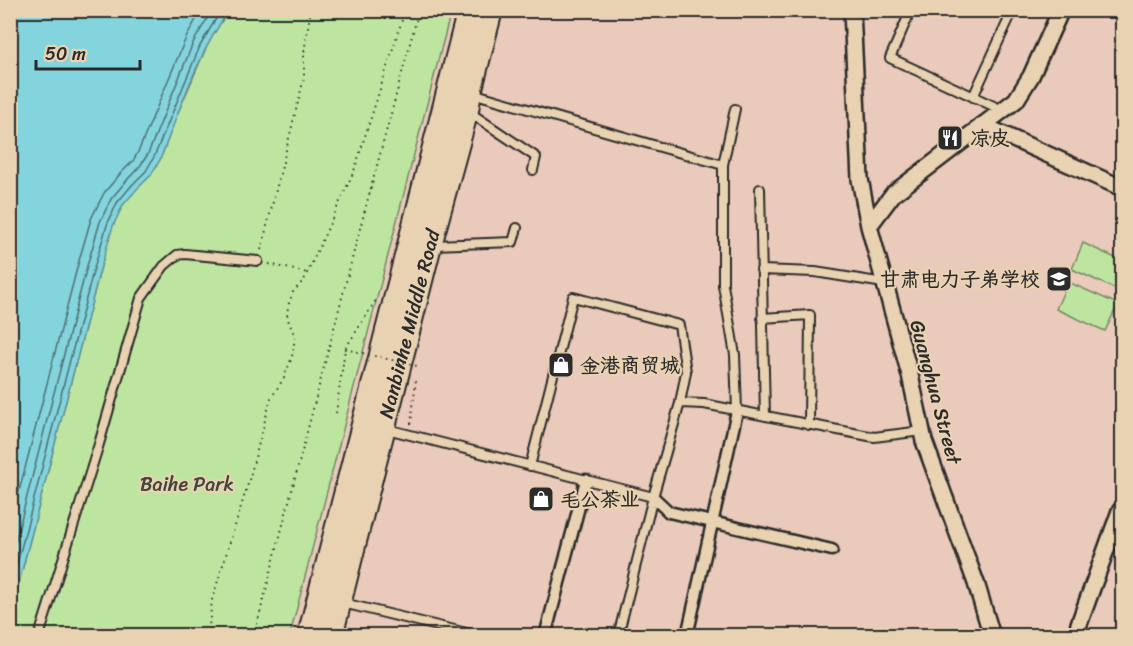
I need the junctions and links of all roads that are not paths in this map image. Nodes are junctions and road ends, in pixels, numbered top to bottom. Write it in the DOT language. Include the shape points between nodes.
graph roads {
  1 [pos="470,10"];
  2 [pos="490,10"];
  3 [pos="852,10"];
  4 [pos="911,10"];
  5 [pos="1013,10"];
  6 [pos="1061,10"];
  7 [pos="973,97"];
  8 [pos="461,101"];
  9 [pos="735,109"];
  10 [pos="1002,110"];
  11 [pos="982,125"];
  12 [pos="723,165"];
  13 [pos="533,170"];
  14 [pos="1122,188"];
  15 [pos="760,189"];
  16 [pos="869,226"];
  17 [pos="517,228"];
  18 [pos="429,245"];
  19 [pos="258,261"];
  20 [pos="762,270"];
  21 [pos="884,283"];
  22 [pos="762,318"];
  23 [pos="680,403"];
  24 [pos="737,411"];
  25 [pos="765,416"];
  26 [pos="809,425"];
  27 [pos="383,428"];
  28 [pos="922,431"];
  29 [pos="530,466"];
  30 [pos="586,480"];
  31 [pos="652,497"];
  32 [pos="1120,511"];
  33 [pos="712,522"];
  34 [pos="832,550"];
  35 [pos="338,602"];
  36 [pos="39,636"];
  37 [pos="310,636"];
  38 [pos="330,636"];
  39 [pos="479,636"];
  40 [pos="545,636"];
  41 [pos="618,636"];
  42 [pos="687,636"];
  43 [pos="992,636"];
  44 [pos="1077,636"];
  1 -- 8 [label="highway, Nanbinhe Middle Road"];
  2 -- 8 [label="highway, Nanbinhe Middle Road"];
  3 -- 16 [label="street, Guanghua Street" via="860,179"];
  4 -- 7 [label="lane" via="890,58"];
  5 -- 7 [label="lane"];
  6 -- 10 [label="street" via="1031,76 1016,100"];
  7 -- 10 [label="lane"];
  8 -- 12 [label="lane"];
  8 -- 13 [label="lane" via="536,157"];
  8 -- 18 [label="highway, Nanbinhe Middle Road"];
  8 -- 37 [label="highway, Nanbinhe Middle Road"];
  9 -- 12 [label="lane"];
  10 -- 11 [label="street"];
  11 -- 14 [label="street"];
  11 -- 16 [label="street" via="893,194"];
  12 -- 24 [label="lane" via="723,285 735,356"];
  15 -- 20 [label="lane"];
  16 -- 21 [label="street, Guanghua Street"];
  17 -- 18 [label="lane" via="513,242"];
  18 -- 27 [label="highway, Nanbinhe Middle Road"];
  19 -- 36 [label="lane" via="177,255 141,298"];
  20 -- 21 [label="lane" via="815,272"];
  20 -- 22 [label="lane"];
  21 -- 28 [label="street, Guanghua Street"];
  22 -- 25 [label="lane"];
  22 -- 26 [label="lane" via="810,315"];
  23 -- 24 [label="lane"];
  23 -- 29 [label="lane" via="686,372 680,325 573,297"];
  23 -- 31 [label="lane"];
  24 -- 25 [label="lane"];
  24 -- 33 [label="street"];
  25 -- 26 [label="lane"];
  26 -- 28 [label="lane" via="874,437"];
  27 -- 29 [label="lane"];
  27 -- 35 [label="highway, Nanbinhe Middle Road"];
  28 -- 43 [label="street, Guanghua Street"];
  29 -- 30 [label="lane"];
  30 -- 31 [label="lane"];
  30 -- 40 [label="street"];
  31 -- 33 [label="street" via="669,512"];
  31 -- 41 [label="lane"];
  32 -- 44 [label="street"];
  33 -- 34 [label="street"];
  33 -- 42 [label="street"];
  35 -- 38 [label="highway, Nanbinhe Middle Road"];
  35 -- 39 [label="lane"];
}
